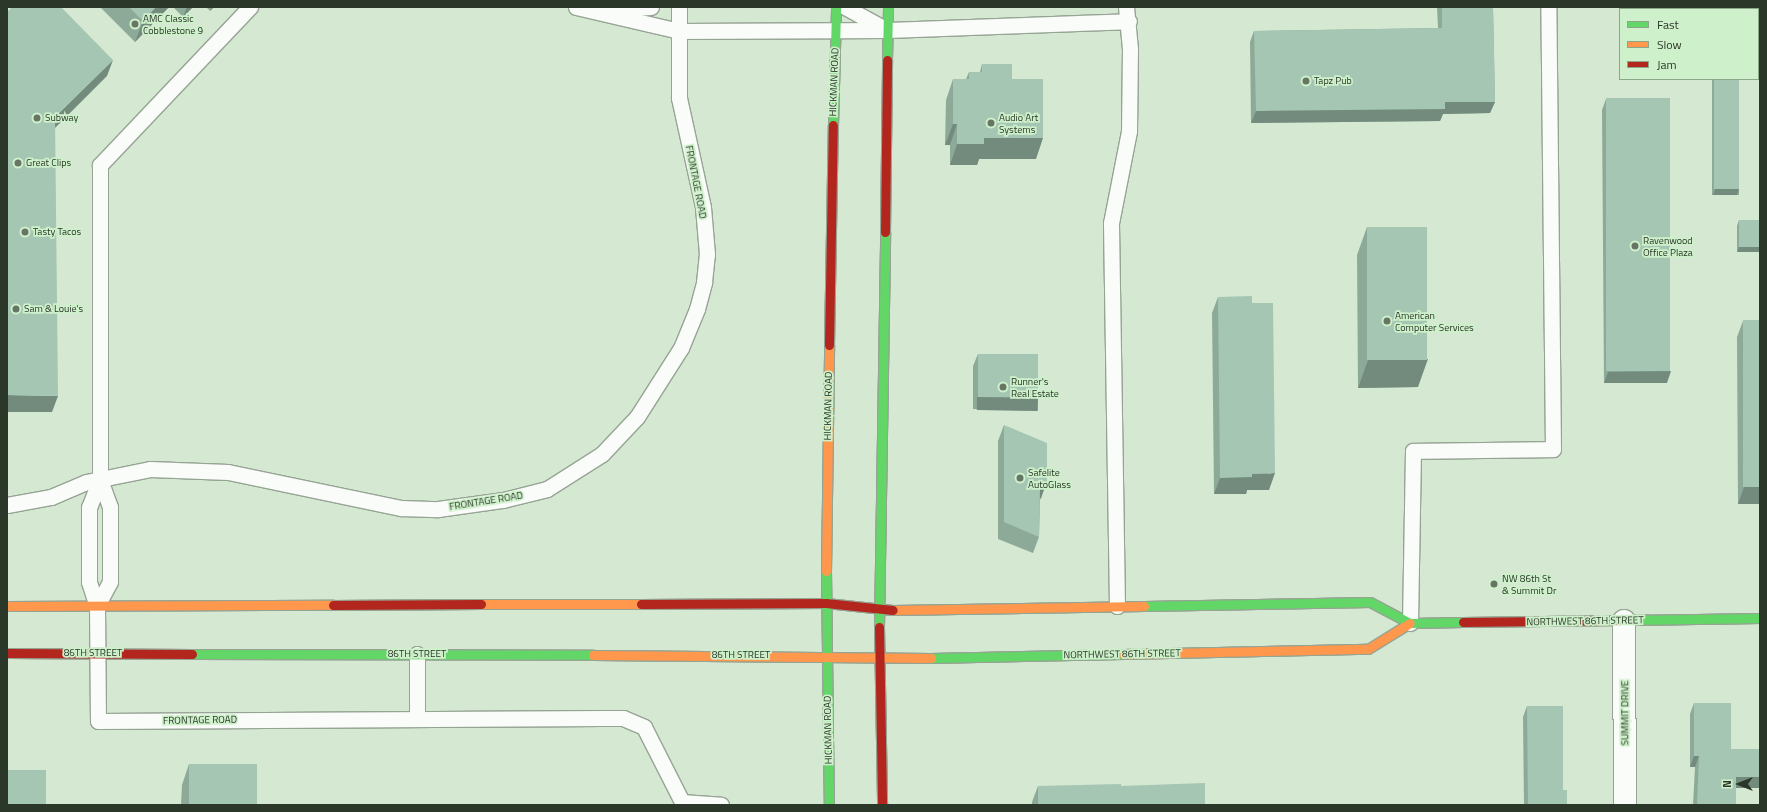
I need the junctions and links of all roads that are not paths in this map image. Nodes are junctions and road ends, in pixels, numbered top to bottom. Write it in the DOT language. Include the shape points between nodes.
graph roads {
  1 [pos="250,7"];
  2 [pos="651,7"];
  3 [pos="679,7"];
  4 [pos="836,7"];
  5 [pos="845,7"];
  6 [pos="888,7"];
  7 [pos="1548,7"];
  8 [pos="581,8"];
  9 [pos="1128,14"];
  10 [pos="836,29"];
  11 [pos="888,30"];
  12 [pos="679,31"];
  13 [pos="100,480"];
  14 [pos="7,505"];
  15 [pos="826,603"];
  16 [pos="7,606"];
  17 [pos="97,606"];
  18 [pos="1117,606"];
  19 [pos="880,610"];
  20 [pos="1760,618"];
  21 [pos="1624,621"];
  22 [pos="1410,623"];
  23 [pos="7,653"];
  24 [pos="98,654"];
  25 [pos="417,654"];
  26 [pos="827,656"];
  27 [pos="879,659"];
  28 [pos="416,718"];
  29 [pos="721,805"];
  30 [pos="829,805"];
  31 [pos="882,805"];
  32 [pos="1625,805"];
  1 -- 13 [label="lane" via="100,165"];
  2 -- 8 [label="lane"];
  3 -- 12 [label="lane, FRONTAGE ROAD"];
  4 -- 10 [label="main road, HICKMAN ROAD"];
  5 -- 11 [label="lane"];
  6 -- 11 [label="main road"];
  7 -- 22 [label="lane" via="1553,449 1413,451"];
  8 -- 12 [label="lane"];
  9 -- 11 [label="lane"];
  9 -- 18 [label="lane" via="1129,131 1111,223"];
  10 -- 11 [label="lane"];
  10 -- 12 [label="lane"];
  10 -- 15 [label="main road, HICKMAN ROAD" via="830,244"];
  11 -- 19 [label="main road"];
  12 -- 13 [label="lane, FRONTAGE ROAD" via="679,98 704,207 707,254 704,282 697,310 681,348 637,417 602,454 547,489 503,500 438,509 401,508 228,472 150,469"];
  13 -- 14 [label="lane, FRONTAGE ROAD" via="86,482 51,497"];
  13 -- 17 [label="lane" via="89,507 89,582"];
  13 -- 17 [label="lane" via="110,507 110,582"];
  15 -- 17 [label="main road"];
  15 -- 19 [label="main road, NORTHWEST 86TH STREET"];
  15 -- 26 [label="main road, HICKMAN ROAD"];
  16 -- 17 [label="main road"];
  17 -- 24 [label="lane, FRONTAGE ROAD"];
  18 -- 19 [label="main road, NORTHWEST 86TH STREET"];
  18 -- 22 [label="main road, NORTHWEST 86TH STREET" via="1370,602"];
  19 -- 27 [label="main road"];
  20 -- 21 [label="main road, NORTHWEST 86TH STREET"];
  21 -- 22 [label="main road, NORTHWEST 86TH STREET"];
  21 -- 32 [label="street, SUMMIT DRIVE"];
  22 -- 27 [label="main road, NORTHWEST 86TH STREET" via="1368,649"];
  23 -- 24 [label="main road, 86TH STREET"];
  24 -- 25 [label="main road, 86TH STREET"];
  24 -- 28 [label="lane, FRONTAGE ROAD" via="98,721"];
  25 -- 26 [label="main road, 86TH STREET"];
  25 -- 28 [label="lane"];
  26 -- 27 [label="main road, NORTHWEST 86TH STREET"];
  26 -- 30 [label="main road, HICKMAN ROAD"];
  27 -- 31 [label="main road"];
  28 -- 29 [label="lane, FRONTAGE ROAD" via="623,718 644,727 682,802"];
}
